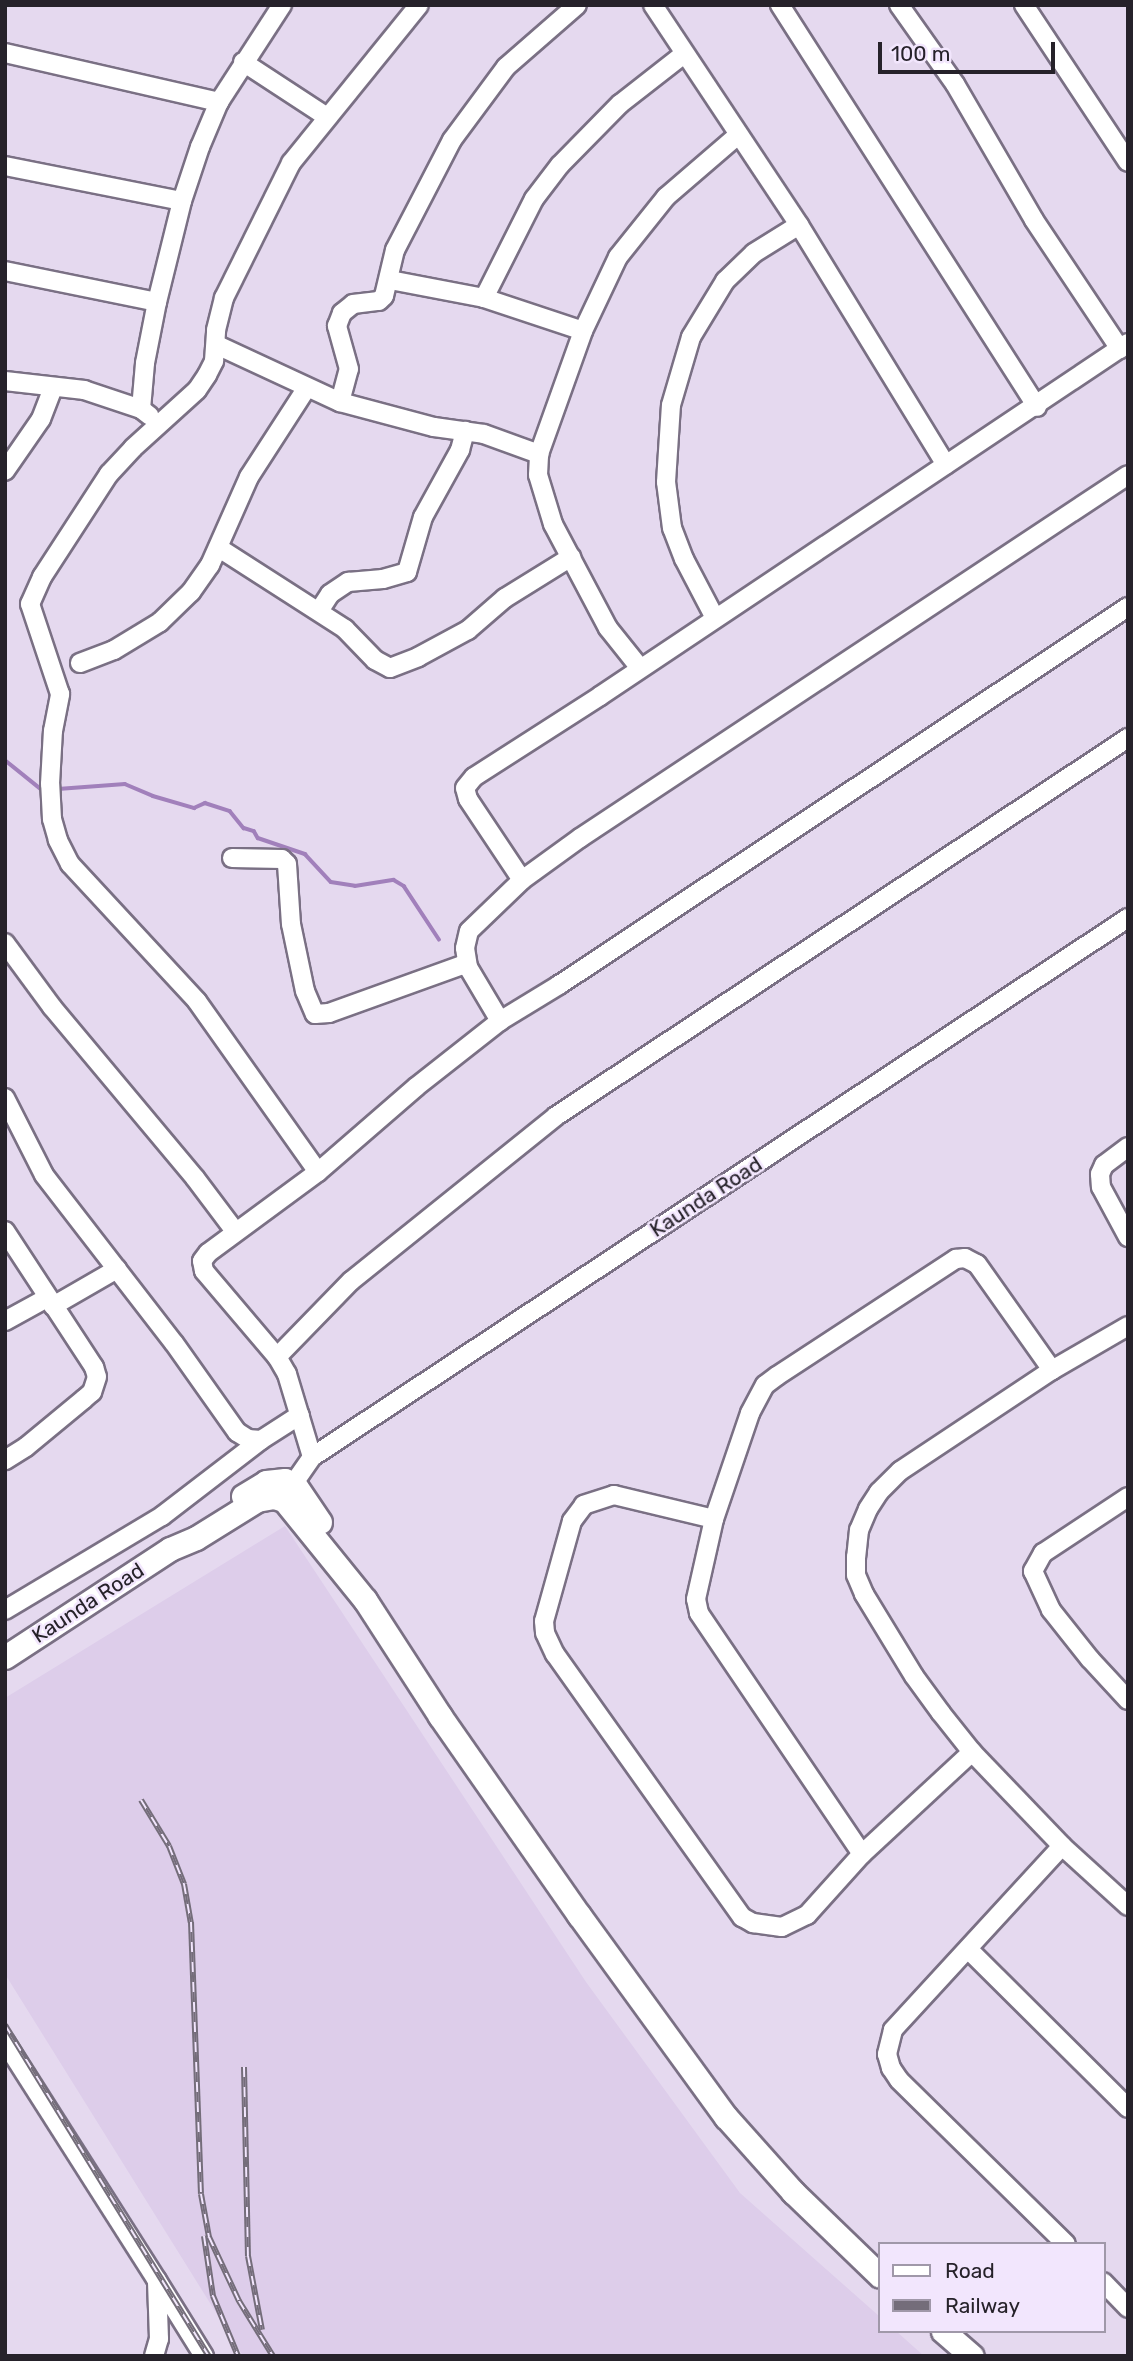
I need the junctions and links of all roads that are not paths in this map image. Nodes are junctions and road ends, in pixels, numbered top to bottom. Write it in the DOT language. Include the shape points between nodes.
graph roads {
  1 [pos="282,5"];
  2 [pos="419,5"];
  3 [pos="577,5"];
  4 [pos="653,5"];
  5 [pos="780,5"];
  6 [pos="899,5"];
  7 [pos="1024,5"];
  8 [pos="5,53"];
  9 [pos="684,54"];
  10 [pos="243,62"];
  11 [pos="219,102"];
  12 [pos="327,117"];
  13 [pos="738,135"];
  14 [pos="1128,162"];
  15 [pos="5,166"];
  16 [pos="182,201"];
  17 [pos="799,225"];
  18 [pos="5,271"];
  19 [pos="390,280"];
  20 [pos="484,298"];
  21 [pos="157,302"];
  22 [pos="583,331"];
  23 [pos="217,345"];
  24 [pos="1124,346"];
  25 [pos="5,382"];
  26 [pos="53,387"];
  27 [pos="306,389"];
  28 [pos="340,402"];
  29 [pos="1037,407"];
  30 [pos="141,409"];
  31 [pos="160,423"];
  32 [pos="465,431"];
  33 [pos="539,454"];
  34 [pos="946,465"];
  35 [pos="5,471"];
  36 [pos="1128,475"];
  37 [pos="219,548"];
  38 [pos="571,557"];
  39 [pos="1128,607"];
  40 [pos="320,611"];
  41 [pos="715,618"];
  42 [pos="80,663"];
  43 [pos="640,667"];
  44 [pos="1128,738"];
  45 [pos="232,858"];
  46 [pos="522,880"];
  47 [pos="1128,918"];
  48 [pos="5,943"];
  49 [pos="468,967"];
  50 [pos="500,1021"];
  51 [pos="5,1098"];
  52 [pos="1128,1147"];
  53 [pos="318,1172"];
  54 [pos="5,1231"];
  55 [pos="235,1231"];
  56 [pos="1128,1237"];
  57 [pos="117,1269"];
  58 [pos="50,1302"];
  59 [pos="5,1321"];
  60 [pos="1128,1326"];
  61 [pos="277,1357"];
  62 [pos="1052,1370"];
  63 [pos="300,1415"];
  64 [pos="261,1440"];
  65 [pos="312,1457"];
  66 [pos="5,1460"];
  67 [pos="1128,1497"];
  68 [pos="294,1499"];
  69 [pos="714,1519"];
  70 [pos="5,1610"];
  71 [pos="5,1657"];
  72 [pos="1128,1700"];
  73 [pos="972,1752"];
  74 [pos="1062,1846"];
  75 [pos="862,1854"];
  76 [pos="1128,1906"];
  77 [pos="969,1950"];
  78 [pos="5,2042"];
  79 [pos="1128,2108"];
  80 [pos="1064,2242"];
  81 [pos="878,2274"];
  82 [pos="157,2281"];
  83 [pos="1105,2284"];
  84 [pos="1128,2308"];
  85 [pos="945,2333"];
  86 [pos="154,2356"];
  87 [pos="204,2356"];
  88 [pos="972,2356"];
  1 -- 10 [label="street"];
  2 -- 12 [label="street"];
  3 -- 19 [label="street" via="506,67 452,140 395,250"];
  4 -- 9 [label="street"];
  5 -- 29 [label="street"];
  6 -- 24 [label="street" via="954,85 1034,220"];
  7 -- 14 [label="street"];
  8 -- 11 [label="street"];
  9 -- 13 [label="street"];
  9 -- 20 [label="street" via="620,104 560,164 529,208"];
  10 -- 11 [label="street"];
  10 -- 12 [label="street"];
  11 -- 16 [label="street"];
  12 -- 23 [label="street" via="291,163 272,198 224,298"];
  13 -- 17 [label="street"];
  13 -- 22 [label="street" via="681,181 636,233 618,257"];
  15 -- 16 [label="street"];
  16 -- 21 [label="street"];
  17 -- 34 [label="street"];
  17 -- 41 [label="street" via="754,253 725,281 691,337 671,405 666,482 672,528"];
  18 -- 21 [label="street"];
  19 -- 20 [label="street"];
  19 -- 28 [label="street" via="379,301 353,304 342,313 337,326 349,369"];
  20 -- 22 [label="street"];
  21 -- 30 [label="street"];
  22 -- 33 [label="street"];
  23 -- 27 [label="street"];
  23 -- 31 [label="street" via="214,361 197,390"];
  24 -- 29 [label="street"];
  25 -- 26 [label="street"];
  26 -- 30 [label="street" via="84,390"];
  26 -- 35 [label="street" via="41,419"];
  27 -- 28 [label="street"];
  27 -- 37 [label="street" via="249,477"];
  28 -- 32 [label="street"];
  29 -- 34 [label="street"];
  30 -- 31 [label="street"];
  31 -- 53 [label="street" via="109,474 30,604 60,694 51,760 52,819 70,864 197,1001"];
  32 -- 33 [label="street"];
  32 -- 40 [label="street" via="460,450 430,500 407,572 348,582 330,594"];
  33 -- 38 [label="street" via="544,497"];
  34 -- 41 [label="street"];
  36 -- 46 [label="street"];
  37 -- 40 [label="street"];
  37 -- 42 [label="street" via="191,592 160,622 114,650"];
  38 -- 40 [label="street" via="505,598 468,630 390,668"];
  38 -- 43 [label="street" via="608,628"];
  39 -- 50 [label="street"];
  41 -- 43 [label="street"];
  43 -- 46 [label="street" via="474,777 465,788"];
  44 -- 61 [label="street" via="556,1116 351,1281"];
  45 -- 49 [label="street" via="282,859 287,864 291,924 305,991 315,1014 329,1013 456,965"];
  46 -- 49 [label="street" via="469,931 465,948"];
  47 -- 65 [label="street, Kaunda Road"];
  48 -- 55 [label="street"];
  49 -- 50 [label="street"];
  50 -- 53 [label="street"];
  51 -- 57 [label="street" via="44,1175"];
  52 -- 56 [label="street" via="1104,1165 1100,1174 1101,1187"];
  53 -- 55 [label="street"];
  54 -- 58 [label="street"];
  55 -- 61 [label="street" via="208,1253 202,1266"];
  57 -- 58 [label="street"];
  57 -- 64 [label="street" via="237,1432 248,1440"];
  58 -- 59 [label="street"];
  58 -- 66 [label="street" via="94,1367 95,1386 50,1428"];
  60 -- 62 [label="street"];
  61 -- 63 [label="street"];
  62 -- 69 [label="street" via="977,1264 956,1259 765,1385 750,1413"];
  62 -- 73 [label="street" via="900,1471 879,1492 859,1530 856,1575 864,1594 914,1676"];
  63 -- 64 [label="street"];
  63 -- 65 [label="street"];
  64 -- 70 [label="street" via="153,1522"];
  65 -- 68 [label="street, Kaunda Road"];
  67 -- 72 [label="street" via="1053,1545 1033,1571 1051,1610"];
  68 -- 71 [label="main road, Kaunda Road" via="257,1500 170,1549"];
  68 -- 81 [label="main road" via="579,1915 726,2116 793,2192"];
  69 -- 75 [label="street" via="696,1599 699,1613"];
  69 -- 75 [label="street" via="614,1495 584,1505 572,1521 544,1621 549,1642 742,1917 782,1927 796,1922"];
  73 -- 74 [label="street"];
  73 -- 75 [label="street"];
  74 -- 76 [label="street"];
  74 -- 77 [label="street"];
  77 -- 79 [label="street"];
  77 -- 80 [label="street" via="893,2030 887,2045 891,2068"];
  78 -- 82 [label="street"];
  82 -- 86 [label="street" via="159,2339"];
  82 -- 87 [label="street"];
  83 -- 84 [label="street"];
  85 -- 88 [label="main road"];
}
